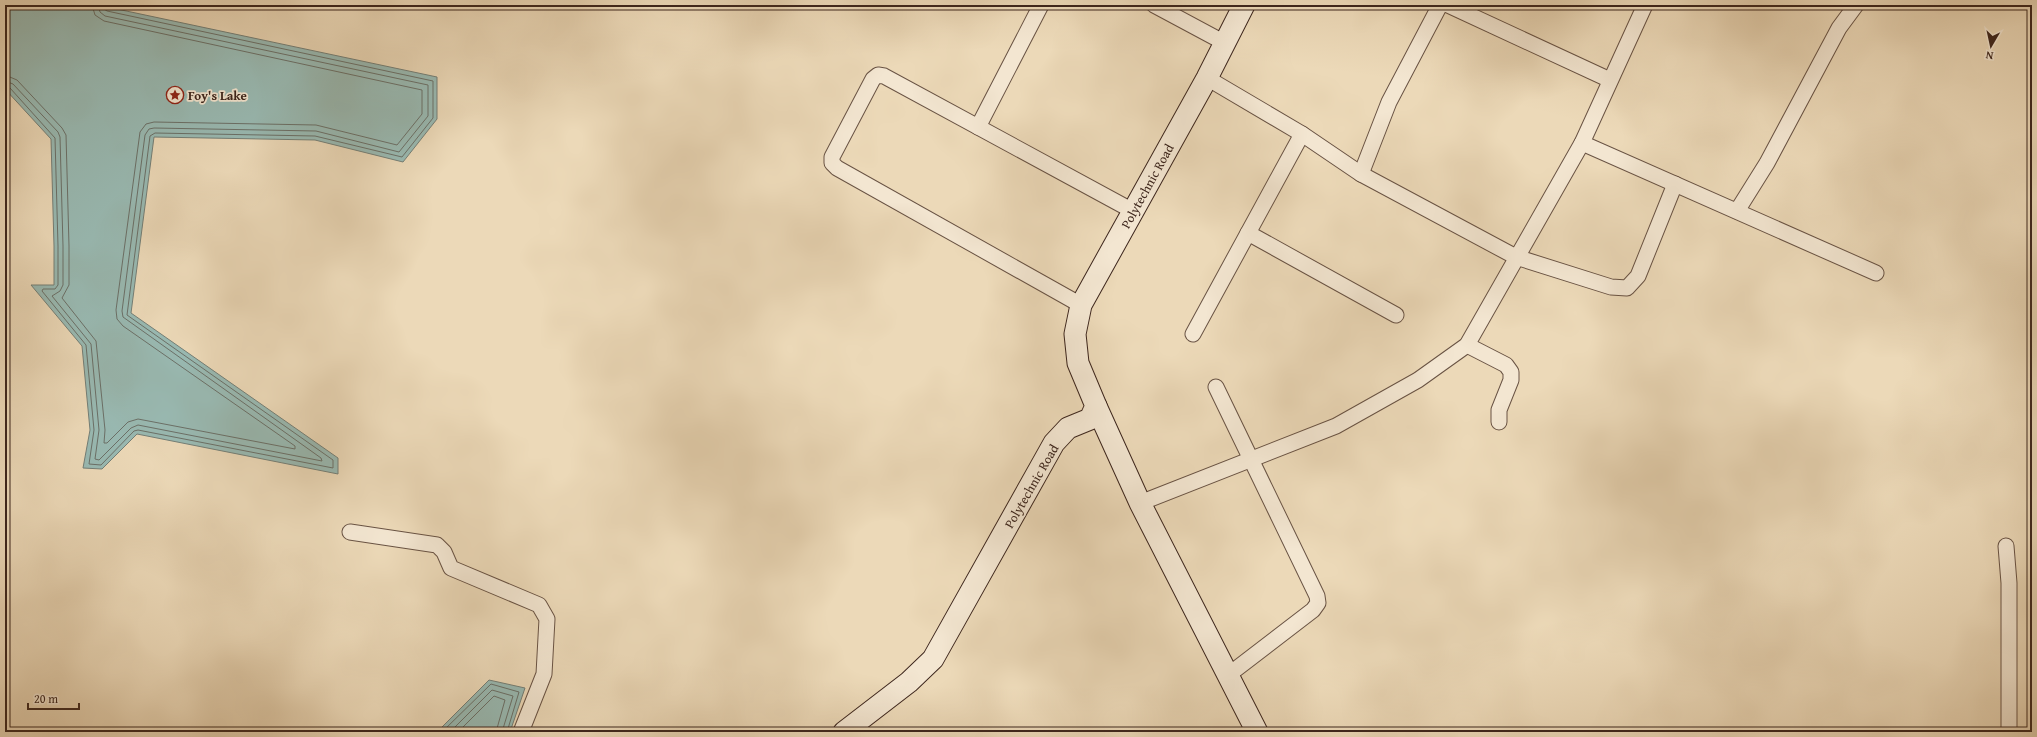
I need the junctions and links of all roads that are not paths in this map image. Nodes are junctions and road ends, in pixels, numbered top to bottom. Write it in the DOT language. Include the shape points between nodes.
graph roads {
  1 [pos="1041,5"];
  2 [pos="1154,5"];
  3 [pos="1244,5"];
  4 [pos="1440,5"];
  5 [pos="1448,5"];
  6 [pos="1645,5"];
  7 [pos="1856,5"];
  8 [pos="1225,43"];
  9 [pos="1207,78"];
  10 [pos="1610,80"];
  11 [pos="978,127"];
  12 [pos="1302,134"];
  13 [pos="1582,143"];
  14 [pos="1361,174"];
  15 [pos="1675,184"];
  16 [pos="1133,211"];
  17 [pos="1736,211"];
  18 [pos="1248,233"];
  19 [pos="1516,257"];
  20 [pos="1876,273"];
  21 [pos="1081,305"];
  22 [pos="1396,315"];
  23 [pos="1193,334"];
  24 [pos="1467,345"];
  25 [pos="1216,387"];
  26 [pos="1096,406"];
  27 [pos="1499,422"];
  28 [pos="1252,460"];
  29 [pos="1140,503"];
  30 [pos="350,532"];
  31 [pos="2006,546"];
  32 [pos="1227,676"];
  33 [pos="521,732"];
  34 [pos="844,732"];
  35 [pos="1257,732"];
  36 [pos="2009,732"];
  1 -- 11 [label="street"];
  2 -- 8 [label="street"];
  3 -- 8 [label="street, Polytechnic Road"];
  4 -- 14 [label="street" via="1389,102"];
  5 -- 10 [label="street"];
  6 -- 10 [label="street"];
  7 -- 17 [label="street" via="1839,28 1767,163"];
  8 -- 9 [label="street, Polytechnic Road"];
  9 -- 12 [label="street"];
  9 -- 16 [label="street, Polytechnic Road"];
  10 -- 13 [label="street"];
  11 -- 16 [label="street"];
  11 -- 21 [label="street" via="878,75 873,79 832,157 832,163"];
  12 -- 14 [label="street"];
  12 -- 18 [label="street"];
  13 -- 15 [label="street"];
  13 -- 19 [label="street"];
  14 -- 19 [label="street"];
  15 -- 17 [label="street"];
  15 -- 19 [label="street" via="1638,276 1627,288 1611,287"];
  16 -- 21 [label="street, Polytechnic Road"];
  17 -- 20 [label="street"];
  18 -- 22 [label="street"];
  18 -- 23 [label="street"];
  19 -- 24 [label="street"];
  21 -- 26 [label="street, Polytechnic Road" via="1075,334 1078,363"];
  24 -- 27 [label="street" via="1506,365 1512,372 1499,410"];
  24 -- 28 [label="street" via="1418,380 1379,403 1336,426"];
  25 -- 28 [label="street"];
  26 -- 29 [label="street"];
  26 -- 34 [label="street, Polytechnic Road" via="1090,419 1068,428 1054,443 933,659 909,682"];
  28 -- 29 [label="street"];
  28 -- 32 [label="street" via="1317,596 1318,603 1313,610"];
  29 -- 32 [label="street"];
  30 -- 33 [label="street" via="437,545 444,552 452,568 539,605 547,619 544,674"];
  31 -- 36 [label="street" via="2009,590"];
  32 -- 35 [label="street"];
}
